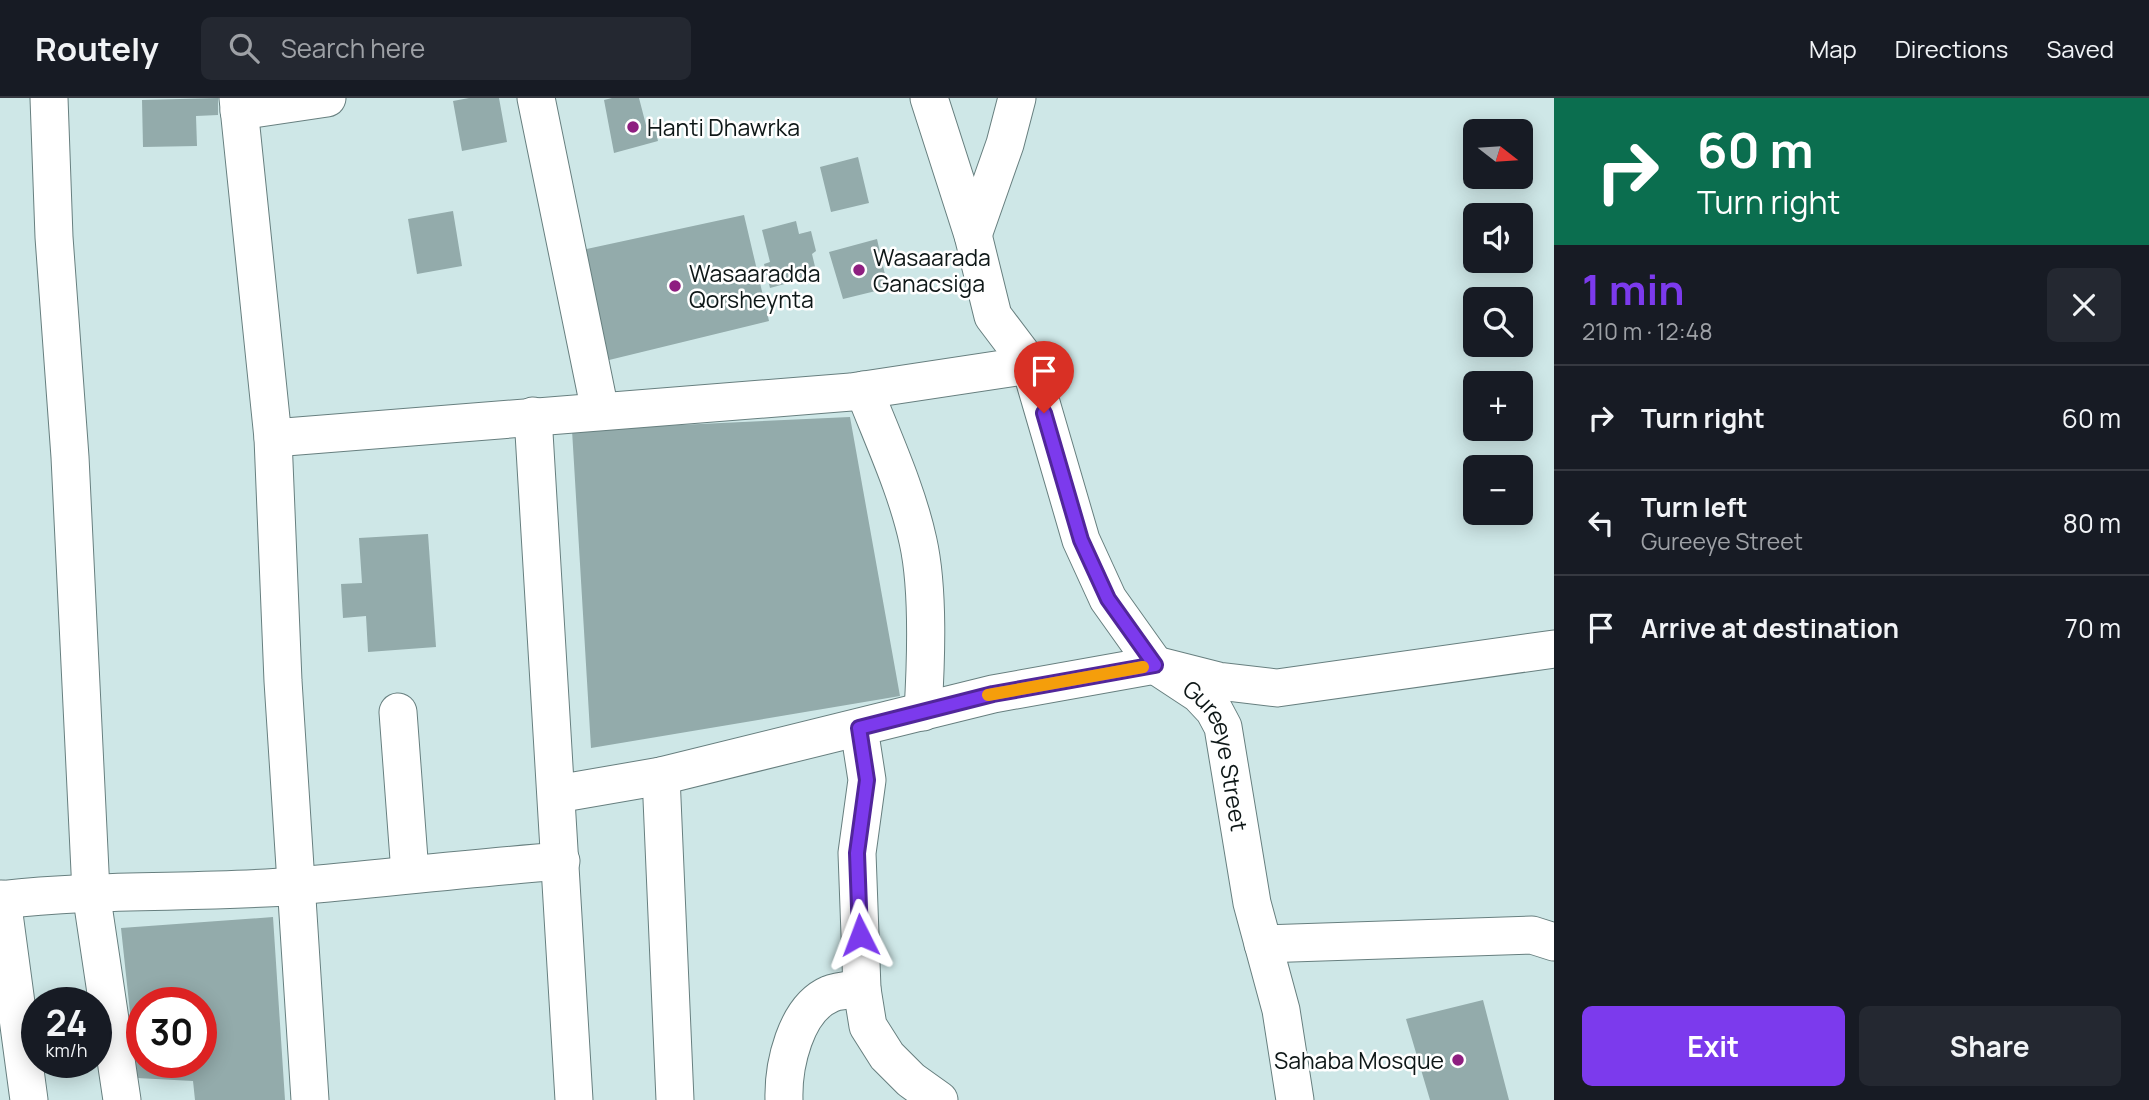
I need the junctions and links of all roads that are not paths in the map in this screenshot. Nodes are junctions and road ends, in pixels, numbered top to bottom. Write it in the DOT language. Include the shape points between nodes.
graph roads {
  1 [pos="49,98"];
  2 [pos="327,98"];
  3 [pos="536,98"];
  4 [pos="929,98"];
  5 [pos="1017,98"];
  6 [pos="239,104"];
  7 [pos="973,235"];
  8 [pos="1030,365"];
  9 [pos="864,390"];
  10 [pos="600,411"];
  11 [pos="533,416"];
  12 [pos="273,438"];
  13 [pos="1554,649"];
  14 [pos="1155,665"];
  15 [pos="398,712"];
  16 [pos="923,712"];
  17 [pos="859,728"];
  18 [pos="661,776"];
  19 [pos="557,794"];
  20 [pos="561,861"];
  21 [pos="410,873"];
  22 [pos="296,886"];
  23 [pos="91,892"];
  24 [pos="1,900"];
  25 [pos="1554,942"];
  26 [pos="1263,944"];
  27 [pos="862,989"];
  28 [pos="920,1093"];
  29 [pos="29,1100"];
  30 [pos="122,1100"];
  31 [pos="310,1100"];
  32 [pos="574,1100"];
  33 [pos="675,1100"];
  34 [pos="784,1100"];
  35 [pos="1295,1100"];
  1 -- 23 [label="street"];
  2 -- 6 [label="street"];
  3 -- 10 [label="street"];
  4 -- 7 [label="street, Gureeye Street"];
  5 -- 7 [label="street"];
  6 -- 12 [label="street"];
  7 -- 8 [label="street, Gureeye Street" via="993,316"];
  8 -- 9 [label="street"];
  8 -- 14 [label="street, Gureeye Street" via="1081,540 1108,599"];
  9 -- 10 [label="street"];
  9 -- 16 [label="street" via="919,543"];
  10 -- 11 [label="street"];
  11 -- 12 [label="street"];
  11 -- 19 [label="street"];
  12 -- 22 [label="street"];
  13 -- 14 [label="street" via="1277,688 1218,681"];
  14 -- 16 [label="street" via="993,694"];
  14 -- 26 [label="street, Gureeye Street" via="1199,694 1223,727 1252,904"];
  15 -- 21 [label="street"];
  16 -- 17 [label="street"];
  17 -- 18 [label="street"];
  17 -- 27 [label="street" via="867,780 857,853"];
  18 -- 19 [label="street"];
  18 -- 33 [label="street"];
  19 -- 20 [label="street"];
  20 -- 21 [label="street"];
  20 -- 32 [label="street"];
  21 -- 22 [label="street"];
  22 -- 23 [label="street"];
  22 -- 31 [label="street"];
  23 -- 24 [label="street"];
  23 -- 30 [label="street"];
  24 -- 29 [label="street"];
  25 -- 26 [label="street" via="1532,935"];
  26 -- 35 [label="street, Gureeye Street" via="1281,1010"];
  27 -- 28 [label="street" via="868,1026"];
  27 -- 34 [label="street" via="830,994 804,1016 783,1077"];
}
